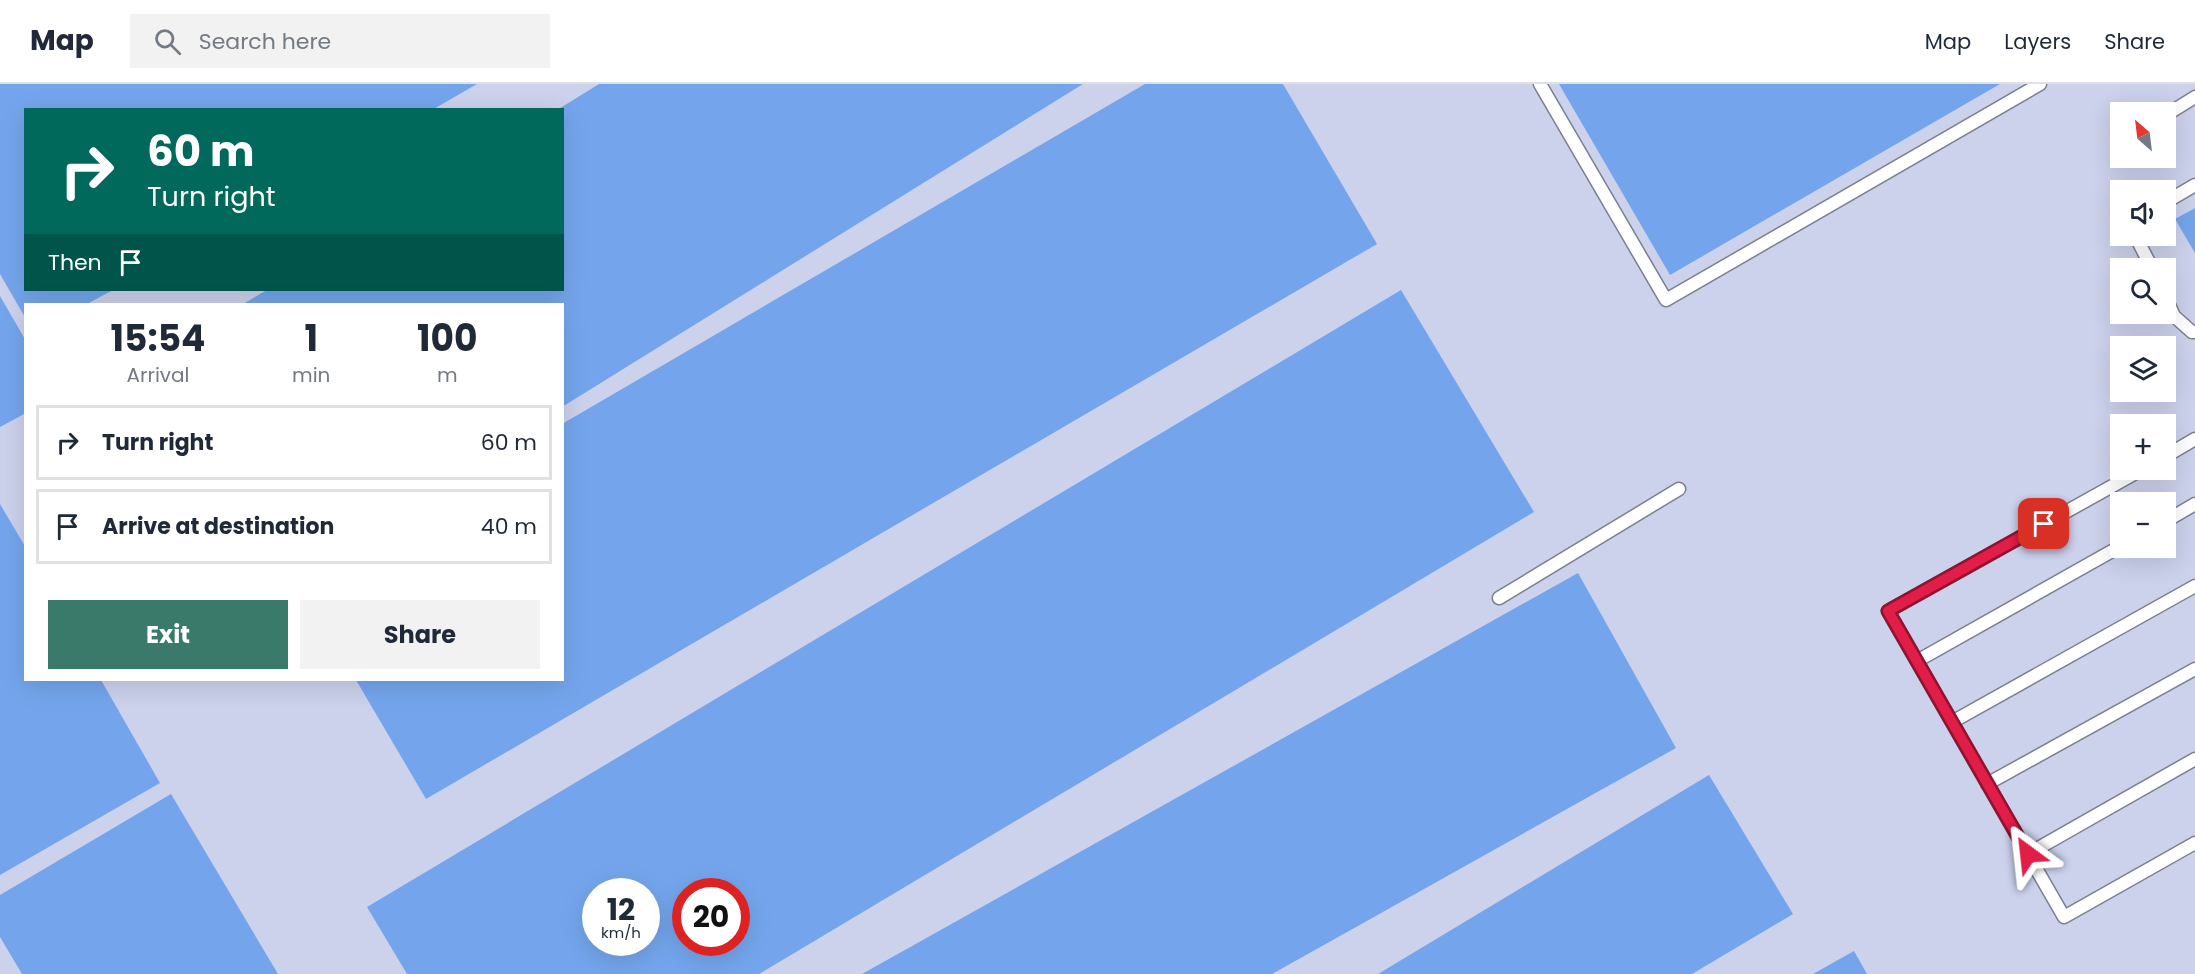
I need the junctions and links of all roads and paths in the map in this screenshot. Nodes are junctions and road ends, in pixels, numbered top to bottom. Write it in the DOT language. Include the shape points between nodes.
graph roads {
  1 [pos="1540,84"];
  2 [pos="2040,84"];
  3 [pos="2195,98"];
  4 [pos="2176,108"];
  5 [pos="2195,185"];
  6 [pos="2176,196"];
  7 [pos="2176,318"];
  8 [pos="2195,332"];
  9 [pos="2195,439"];
  10 [pos="2176,450"];
  11 [pos="2123,480"];
  12 [pos="1679,489"];
  13 [pos="2195,504"];
  14 [pos="2176,515"];
  15 [pos="2110,552"];
  16 [pos="2195,586"];
  17 [pos="1498,598"];
  18 [pos="1917,661"];
  19 [pos="2195,669"];
  20 [pos="1952,722"];
  21 [pos="2195,759"];
  22 [pos="1987,784"];
  23 [pos="2195,843"];
  24 [pos="2028,854"];
  1 -- 2 [label="lane" via="1666,300"];
  3 -- 4 [label="lane"];
  5 -- 6 [label="lane"];
  7 -- 8 [label="lane"];
  9 -- 10 [label="lane"];
  11 -- 18 [label="lane" via="1888,611"];
  12 -- 17 [label="lane"];
  13 -- 14 [label="lane"];
  15 -- 18 [label="lane"];
  16 -- 20 [label="lane"];
  18 -- 20 [label="lane"];
  19 -- 22 [label="lane"];
  20 -- 22 [label="lane"];
  21 -- 24 [label="lane"];
  22 -- 24 [label="lane"];
  23 -- 24 [label="lane" via="2064,916"];
}
